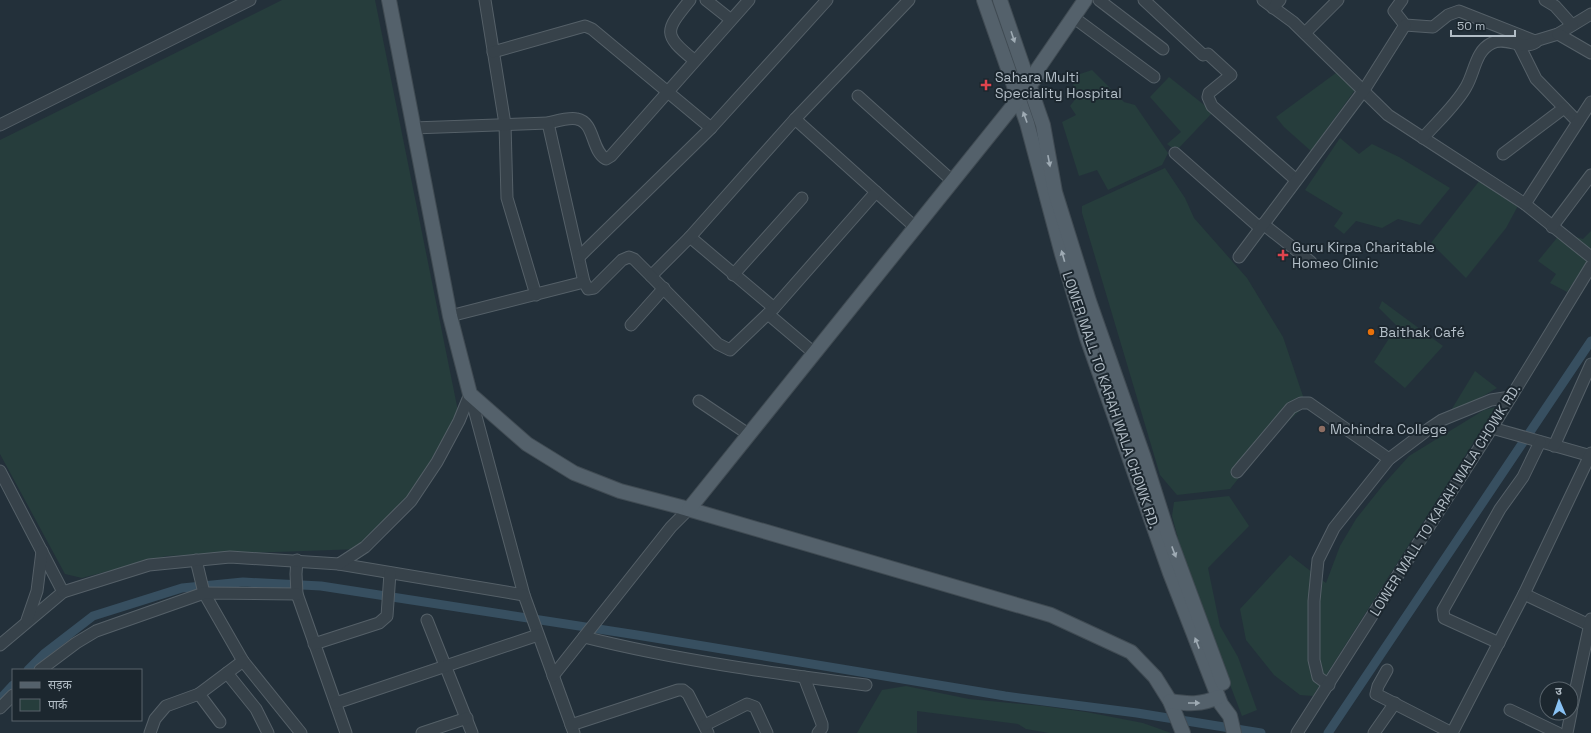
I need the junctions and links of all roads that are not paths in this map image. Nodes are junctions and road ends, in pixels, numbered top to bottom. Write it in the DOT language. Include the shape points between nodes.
graph roads {
  1 [pos="250,0"];
  2 [pos="389,0"];
  3 [pos="485,0"];
  4 [pos="690,0"];
  5 [pos="706,0"];
  6 [pos="749,0"];
  7 [pos="827,0"];
  8 [pos="909,0"];
  9 [pos="984,0"];
  10 [pos="1000,0"];
  11 [pos="1085,0"];
  12 [pos="1099,0"];
  13 [pos="1144,0"];
  14 [pos="1262,0"];
  15 [pos="1338,0"];
  16 [pos="1402,0"];
  17 [pos="1545,0"];
  18 [pos="1276,4"];
  19 [pos="1073,17"];
  20 [pos="1589,18"];
  21 [pos="730,19"];
  22 [pos="1405,25"];
  23 [pos="1572,25"];
  24 [pos="1304,33"];
  25 [pos="1558,34"];
  26 [pos="1534,41"];
  27 [pos="1519,46"];
  28 [pos="1163,49"];
  29 [pos="493,52"];
  30 [pos="1591,53"];
  31 [pos="694,60"];
  32 [pos="1154,77"];
  33 [pos="1031,78"];
  34 [pos="1364,90"];
  35 [pos="667,91"];
  36 [pos="1017,94"];
  37 [pos="858,96"];
  38 [pos="1591,102"];
  39 [pos="1564,108"];
  40 [pos="795,119"];
  41 [pos="1578,122"];
  42 [pos="548,123"];
  43 [pos="504,124"];
  44 [pos="0,125"];
  45 [pos="413,128"];
  46 [pos="711,128"];
  47 [pos="1423,138"];
  48 [pos="1175,153"];
  49 [pos="1503,154"];
  50 [pos="1591,175"];
  51 [pos="947,176"];
  52 [pos="1295,179"];
  53 [pos="876,192"];
  54 [pos="802,198"];
  55 [pos="1525,204"];
  56 [pos="913,225"];
  57 [pos="1261,226"];
  58 [pos="1552,227"];
  59 [pos="690,237"];
  60 [pos="579,257"];
  61 [pos="1239,257"];
  62 [pos="1591,257"];
  63 [pos="1311,262"];
  64 [pos="1591,266"];
  65 [pos="651,276"];
  66 [pos="733,276"];
  67 [pos="584,282"];
  68 [pos="664,288"];
  69 [pos="536,295"];
  70 [pos="1084,307"];
  71 [pos="771,311"];
  72 [pos="450,316"];
  73 [pos="631,325"];
  74 [pos="811,350"];
  75 [pos="1591,364"];
  76 [pos="1588,376"];
  77 [pos="470,394"];
  78 [pos="1511,397"];
  79 [pos="699,401"];
  80 [pos="1492,428"];
  81 [pos="746,432"];
  82 [pos="1535,440"];
  83 [pos="1554,446"];
  84 [pos="1591,455"];
  85 [pos="1389,459"];
  86 [pos="0,471"];
  87 [pos="1236,472"];
  88 [pos="685,508"];
  89 [pos="42,551"];
  90 [pos="196,560"];
  91 [pos="298,560"];
  92 [pos="339,564"];
  93 [pos="390,573"];
  94 [pos="204,591"];
  95 [pos="63,592"];
  96 [pos="296,592"];
  97 [pos="1524,594"];
  98 [pos="524,595"];
  99 [pos="427,620"];
  100 [pos="26,622"];
  101 [pos="1590,622"];
  102 [pos="538,635"];
  103 [pos="584,637"];
  104 [pos="1499,643"];
  105 [pos="314,644"];
  106 [pos="0,645"];
  107 [pos="243,661"];
  108 [pos="446,665"];
  109 [pos="41,669"];
  110 [pos="1387,670"];
  111 [pos="227,673"];
  112 [pos="553,676"];
  113 [pos="804,677"];
  114 [pos="1578,681"];
  115 [pos="866,685"];
  116 [pos="1329,685"];
  117 [pos="199,694"];
  118 [pos="12,695"];
  119 [pos="1218,697"];
  120 [pos="336,703"];
  121 [pos="1395,703"];
  122 [pos="1171,704"];
  123 [pos="0,708"];
  124 [pos="1510,710"];
  125 [pos="467,718"];
  126 [pos="1569,721"];
  127 [pos="220,722"];
  128 [pos="1232,723"];
  129 [pos="1181,728"];
  130 [pos="572,729"];
  131 [pos="706,729"];
  132 [pos="1299,731"];
  133 [pos="150,733"];
  134 [pos="268,733"];
  135 [pos="301,733"];
  136 [pos="346,733"];
  137 [pos="422,733"];
  138 [pos="472,733"];
  139 [pos="767,733"];
  140 [pos="818,733"];
  141 [pos="1374,733"];
  142 [pos="1452,733"];
  143 [pos="1558,733"];
  144 [pos="1567,733"];
  1 -- 44 [label="street"];
  2 -- 45 [label="main road"];
  3 -- 29 [label="street"];
  4 -- 31 [label="street" via="672,22 670,29 671,38 676,45"];
  5 -- 21 [label="street"];
  6 -- 21 [label="street"];
  7 -- 46 [label="street"];
  8 -- 40 [label="street"];
  9 -- 36 [label="main road, LOWER MALL TO KARAH WALA CHOWK RD."];
  10 -- 33 [label="main road, one-way"];
  11 -- 19 [label="main road"];
  12 -- 28 [label="street"];
  13 -- 52 [label="street" via="1203,55 1208,54 1231,75 1209,93 1212,106"];
  14 -- 18 [label="street"];
  15 -- 24 [label="street"];
  16 -- 22 [label="street" via="1394,11"];
  17 -- 23 [label="street" via="1555,6"];
  18 -- 24 [label="street"];
  19 -- 32 [label="street"];
  19 -- 33 [label="main road"];
  20 -- 23 [label="street"];
  21 -- 31 [label="street"];
  22 -- 26 [label="street" via="1433,27 1448,15 1460,11"];
  22 -- 34 [label="street"];
  23 -- 25 [label="street"];
  24 -- 34 [label="street"];
  25 -- 26 [label="street"];
  25 -- 30 [label="street"];
  26 -- 27 [label="street" via="1536,42"];
  27 -- 39 [label="street" via="1536,79"];
  27 -- 47 [label="street" via="1513,42 1500,41 1486,46 1479,54 1466,88"];
  29 -- 35 [label="street" via="585,26"];
  29 -- 43 [label="street"];
  31 -- 35 [label="street"];
  33 -- 36 [label="main road"];
  33 -- 70 [label="main road, one-way" via="1043,125 1055,192"];
  34 -- 47 [label="street" via="1388,115"];
  34 -- 52 [label="street"];
  35 -- 42 [label="street" via="606,159 601,156 583,121 576,118"];
  35 -- 46 [label="street"];
  36 -- 51 [label="main road"];
  36 -- 56 [label="main road"];
  70 -- 36 [label="main road, LOWER MALL TO KARAH WALA CHOWK RD., one-way" via="1062,254 1038,158"];
  37 -- 51 [label="street"];
  38 -- 41 [label="street"];
  39 -- 41 [label="street"];
  39 -- 49 [label="street"];
  40 -- 53 [label="street"];
  40 -- 59 [label="street"];
  41 -- 55 [label="street"];
  42 -- 43 [label="street"];
  42 -- 60 [label="street"];
  43 -- 45 [label="street"];
  43 -- 69 [label="street" via="507,198"];
  45 -- 72 [label="main road"];
  46 -- 60 [label="street"];
  47 -- 55 [label="street"];
  48 -- 57 [label="street"];
  50 -- 58 [label="street"];
  51 -- 56 [label="main road"];
  52 -- 57 [label="street"];
  53 -- 56 [label="street"];
  53 -- 71 [label="street"];
  54 -- 66 [label="street"];
  55 -- 58 [label="street"];
  56 -- 74 [label="main road"];
  57 -- 61 [label="street"];
  57 -- 63 [label="street"];
  58 -- 62 [label="street"];
  59 -- 65 [label="street"];
  59 -- 66 [label="street"];
  60 -- 67 [label="street"];
  64 -- 78 [label="street, LOWER MALL TO KARAH WALA CHOWK RD."];
  65 -- 67 [label="street" via="629,257 622,260 594,288 588,289"];
  65 -- 68 [label="street"];
  66 -- 71 [label="street"];
  67 -- 69 [label="street"];
  68 -- 71 [label="street" via="718,344 730,350"];
  68 -- 73 [label="street"];
  69 -- 72 [label="street"];
  119 -- 70 [label="main road, LOWER MALL TO KARAH WALA CHOWK RD., one-way" via="1170,573"];
  70 -- 128 [label="main road, one-way" via="1144,458 1169,538 1230,703"];
  71 -- 74 [label="street"];
  72 -- 77 [label="main road"];
  74 -- 81 [label="main road"];
  75 -- 76 [label="street"];
  76 -- 83 [label="street"];
  77 -- 88 [label="main road" via="527,444 574,473 620,491"];
  77 -- 92 [label="street" via="459,422 437,462 411,500 365,547"];
  77 -- 98 [label="street"];
  78 -- 80 [label="street, LOWER MALL TO KARAH WALA CHOWK RD."];
  78 -- 85 [label="street" via="1491,400 1442,420"];
  79 -- 81 [label="street"];
  80 -- 82 [label="street"];
  80 -- 116 [label="street, LOWER MALL TO KARAH WALA CHOWK RD."];
  81 -- 88 [label="main road"];
  82 -- 83 [label="street"];
  82 -- 104 [label="street" via="1523,476 1500,509 1443,610 1444,618"];
  83 -- 84 [label="street"];
  84 -- 97 [label="street"];
  85 -- 87 [label="street" via="1309,404 1301,403 1291,408"];
  85 -- 116 [label="street" via="1334,528 1318,560 1314,601 1314,660 1318,677"];
  86 -- 89 [label="street"];
  88 -- 103 [label="street"];
  88 -- 122 [label="main road" via="1051,616 1131,652 1155,677"];
  89 -- 95 [label="street"];
  89 -- 100 [label="street" via="37,591"];
  90 -- 91 [label="street" via="230,557"];
  90 -- 94 [label="street"];
  90 -- 95 [label="street" via="149,565"];
  91 -- 92 [label="street"];
  91 -- 96 [label="street"];
  92 -- 93 [label="street"];
  93 -- 98 [label="street"];
  93 -- 105 [label="street" via="387,616 379,623"];
  94 -- 96 [label="street"];
  94 -- 107 [label="street"];
  94 -- 109 [label="street" via="96,631"];
  95 -- 100 [label="street"];
  96 -- 105 [label="street"];
  97 -- 101 [label="street"];
  97 -- 104 [label="street"];
  98 -- 102 [label="street"];
  99 -- 108 [label="street"];
  100 -- 106 [label="street"];
  101 -- 114 [label="street"];
  102 -- 108 [label="street"];
  102 -- 112 [label="street"];
  103 -- 112 [label="street"];
  103 -- 113 [label="street" via="639,651"];
  104 -- 142 [label="street"];
  105 -- 120 [label="street"];
  107 -- 111 [label="street"];
  107 -- 135 [label="street"];
  108 -- 120 [label="street"];
  108 -- 125 [label="street"];
  110 -- 121 [label="street" via="1376,694"];
  111 -- 117 [label="street"];
  111 -- 134 [label="street" via="256,709"];
  112 -- 130 [label="street"];
  113 -- 115 [label="street"];
  113 -- 140 [label="street" via="822,724"];
  116 -- 132 [label="street, LOWER MALL TO KARAH WALA CHOWK RD."];
  117 -- 127 [label="street"];
  117 -- 133 [label="street" via="166,706 155,720"];
  118 -- 123 [label="street"];
  122 -- 119 [label="main road, one-way" via="1207,703"];
  119 -- 128 [label="main road, LOWER MALL TO KARAH WALA CHOWK RD."];
  120 -- 136 [label="street"];
  121 -- 141 [label="street"];
  121 -- 142 [label="street"];
  122 -- 129 [label="main road"];
  124 -- 143 [label="street"];
  125 -- 137 [label="street"];
  125 -- 138 [label="street"];
  126 -- 144 [label="street"];
  130 -- 131 [label="street" via="683,690 688,694"];
  131 -- 139 [label="street" via="747,704 755,707"];
}
